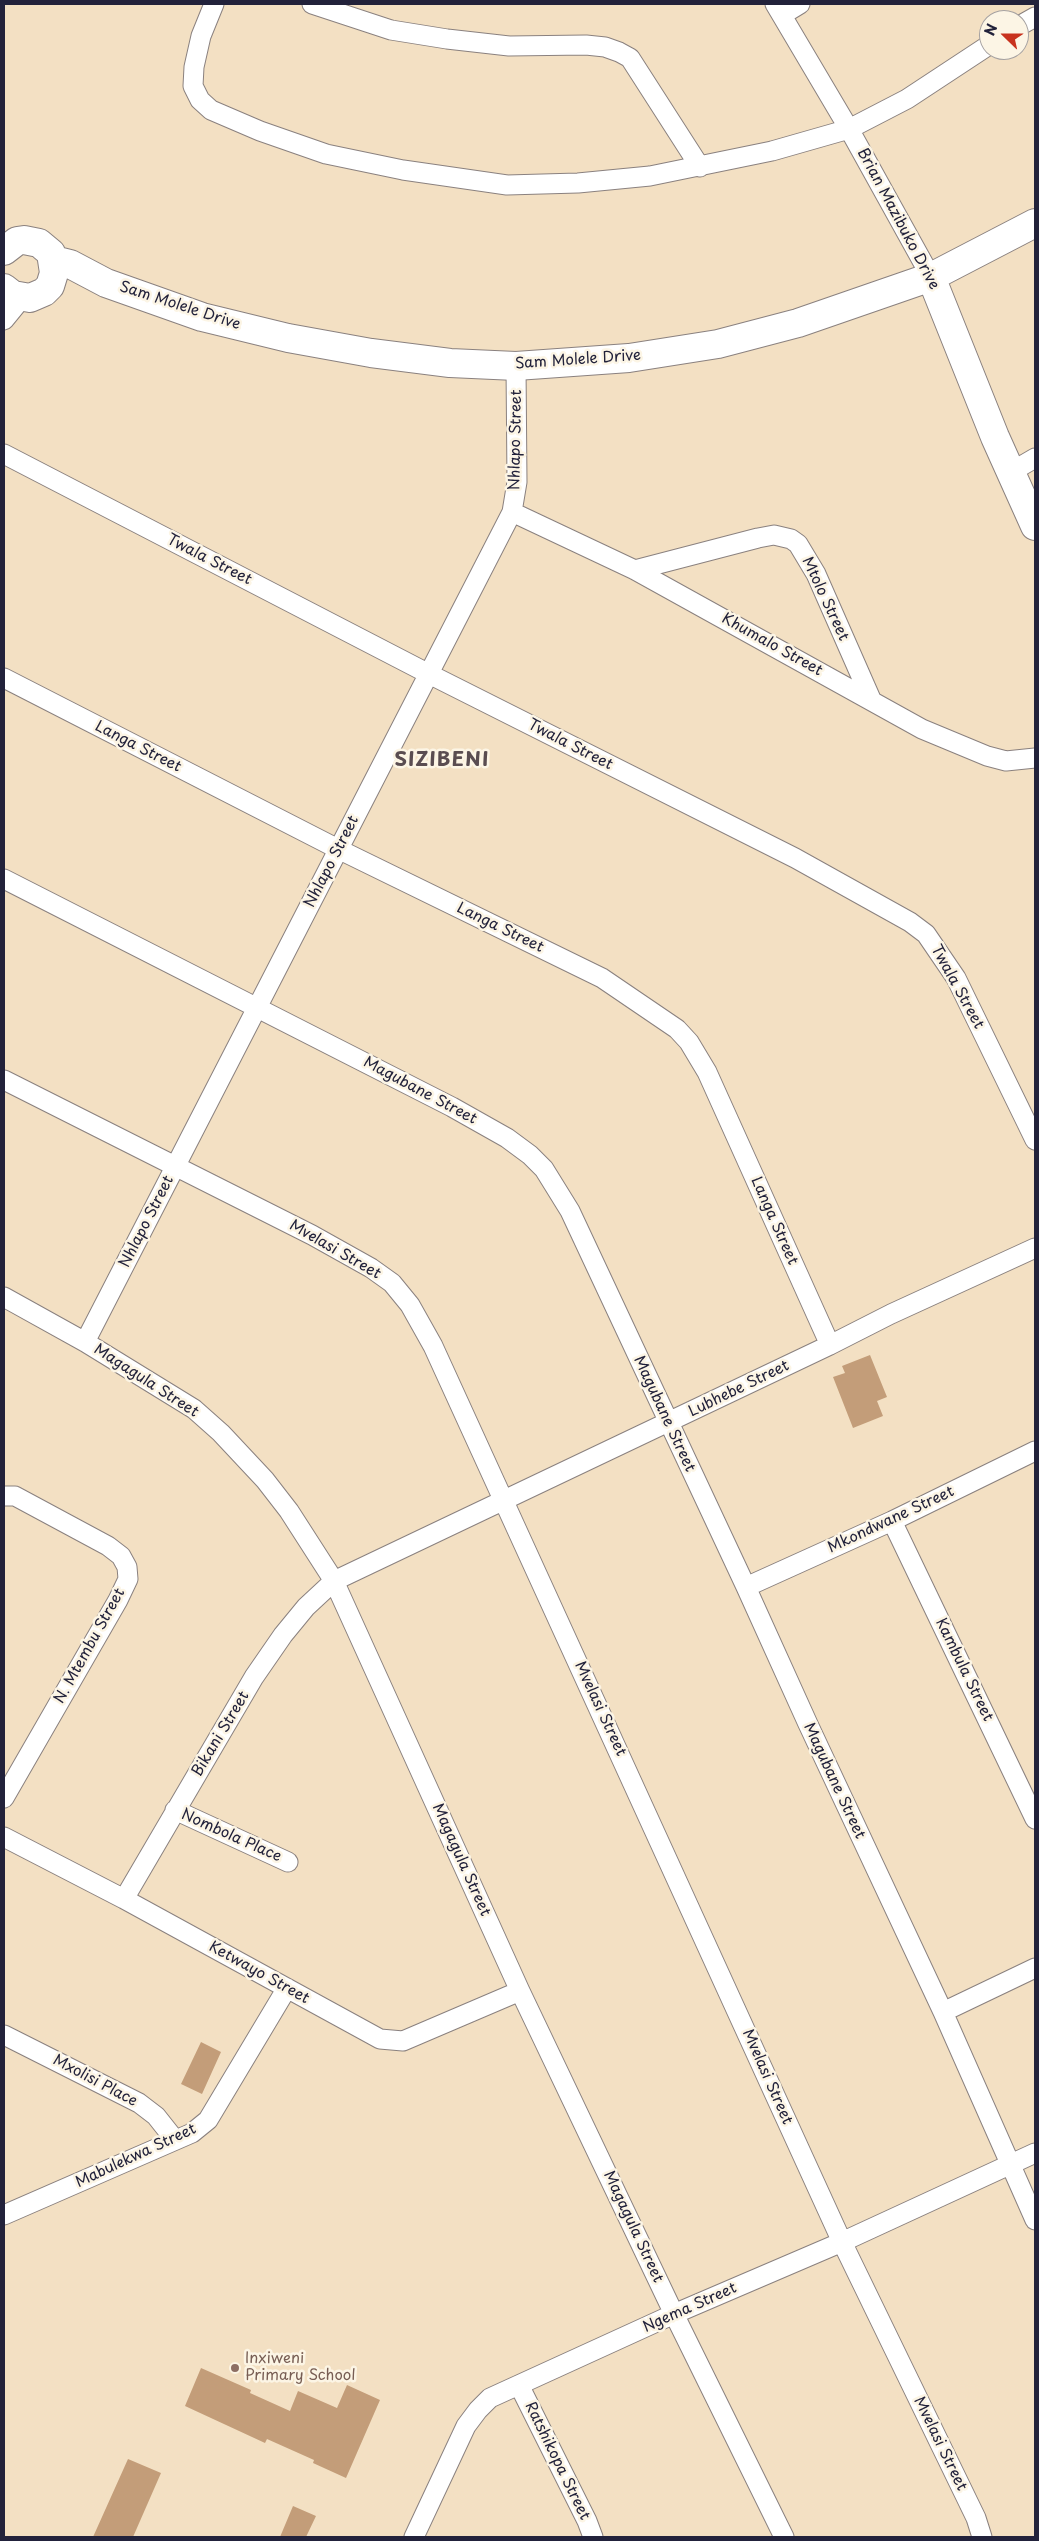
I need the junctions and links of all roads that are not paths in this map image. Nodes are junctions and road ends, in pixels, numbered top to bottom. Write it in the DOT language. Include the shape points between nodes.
graph roads {
  1 [pos="214,4"];
  2 [pos="312,4"];
  3 [pos="800,4"];
  4 [pos="778,10"];
  5 [pos="979,52"];
  6 [pos="849,129"];
  7 [pos="700,167"];
  8 [pos="1035,223"];
  9 [pos="8,240"];
  10 [pos="52,273"];
  11 [pos="932,278"];
  12 [pos="9,292"];
  13 [pos="4,320"];
  14 [pos="516,366"];
  15 [pos="4,454"];
  16 [pos="1035,458"];
  17 [pos="1011,472"];
  18 [pos="512,512"];
  19 [pos="1035,526"];
  20 [pos="635,570"];
  21 [pos="429,674"];
  22 [pos="4,678"];
  23 [pos="871,699"];
  24 [pos="1035,758"];
  25 [pos="338,849"];
  26 [pos="4,878"];
  27 [pos="258,1007"];
  28 [pos="4,1080"];
  29 [pos="1035,1140"];
  30 [pos="175,1166"];
  31 [pos="1035,1248"];
  32 [pos="4,1297"];
  33 [pos="85,1342"];
  34 [pos="830,1345"];
  35 [pos="668,1423"];
  36 [pos="1035,1451"];
  37 [pos="4,1496"];
  38 [pos="505,1500"];
  39 [pos="892,1521"];
  40 [pos="334,1581"];
  41 [pos="746,1587"];
  42 [pos="4,1798"];
  43 [pos="175,1810"];
  44 [pos="1035,1819"];
  45 [pos="4,1837"];
  46 [pos="288,1862"];
  47 [pos="124,1899"];
  48 [pos="1035,1968"];
  49 [pos="287,1988"];
  50 [pos="520,1991"];
  51 [pos="943,2012"];
  52 [pos="4,2035"];
  53 [pos="175,2140"];
  54 [pos="1035,2152"];
  55 [pos="1010,2163"];
  56 [pos="4,2215"];
  57 [pos="1035,2220"];
  58 [pos="842,2242"];
  59 [pos="674,2314"];
  60 [pos="519,2385"];
  61 [pos="414,2537"];
  62 [pos="593,2537"];
  63 [pos="784,2537"];
  64 [pos="982,2537"];
  1 -- 7 [label="street" via="201,36 194,67 193,86 200,100 219,114 326,154 403,170 507,185 578,183"];
  2 -- 7 [label="street" via="391,30 447,39 509,46 586,45 619,52 630,58"];
  3 -- 4 [label="street"];
  4 -- 6 [label="street, Brian Mazibuko Drive"];
  5 -- 6 [label="street" via="907,99"];
  6 -- 7 [label="street"];
  6 -- 11 [label="street, Brian Mazibuko Drive"];
  8 -- 11 [label="street, Sam Molele Drive"];
  9 -- 10 [label="street, Sam Molele Drive" via="39,243 51,253"];
  10 -- 12 [label="street" via="38,296"];
  10 -- 14 [label="street, Sam Molele Drive" via="75,266 106,283 202,317 288,338 450,363"];
  11 -- 14 [label="street, Sam Molele Drive" via="798,323 718,344 629,358"];
  11 -- 17 [label="street, Brian Mazibuko Drive"];
  12 -- 13 [label="street"];
  14 -- 18 [label="street, Nhlapo Street" via="517,482"];
  15 -- 21 [label="street, Twala Street"];
  16 -- 17 [label="street"];
  17 -- 19 [label="street, Brian Mazibuko Drive"];
  18 -- 20 [label="street, Khumalo Street"];
  18 -- 21 [label="street, Nhlapo Street"];
  20 -- 23 [label="street, Khumalo Street"];
  20 -- 23 [label="street, Mtolo Street" via="758,538 774,535 791,539 798,544 816,574"];
  21 -- 25 [label="street, Nhlapo Street"];
  21 -- 29 [label="street, Twala Street" via="795,858 926,934 956,978"];
  22 -- 25 [label="street, Langa Street"];
  23 -- 24 [label="street, Khumalo Street" via="922,729 987,756 1006,761"];
  25 -- 27 [label="street, Nhlapo Street"];
  25 -- 34 [label="street, Langa Street" via="602,978 677,1030 689,1042 707,1072"];
  26 -- 27 [label="street, Magubane Street"];
  27 -- 30 [label="street, Nhlapo Street"];
  27 -- 35 [label="street, Magubane Street" via="507,1138 544,1169 570,1211"];
  28 -- 30 [label="street, Mvelasi Street"];
  30 -- 33 [label="street, Nhlapo Street"];
  30 -- 38 [label="street, Mvelasi Street" via="312,1235 372,1268 392,1283 410,1305 433,1346"];
  31 -- 34 [label="street, Lubhebe Street"];
  32 -- 33 [label="street, Magagula Street"];
  33 -- 40 [label="street, Magagula Street" via="167,1390 221,1434 290,1511"];
  34 -- 35 [label="street, Lubhebe Street"];
  35 -- 38 [label="street, Lubhebe Street"];
  35 -- 41 [label="street, Magubane Street"];
  36 -- 39 [label="street, Mkondwane Street"];
  37 -- 42 [label="street, N. Mtembu Street" via="15,1496 108,1546 121,1556 127,1567 128,1579"];
  38 -- 40 [label="street, Lubhebe Street"];
  38 -- 58 [label="street, Mvelasi Street"];
  39 -- 41 [label="street, Mkondwane Street"];
  39 -- 44 [label="street, Kambula Street"];
  40 -- 43 [label="street, Bikani Street" via="306,1607 283,1635 254,1677"];
  40 -- 50 [label="street, Magagula Street"];
  41 -- 51 [label="street, Magubane Street"];
  43 -- 46 [label="street, Nombola Place"];
  43 -- 47 [label="street, Bikani Street"];
  45 -- 47 [label="street, Ketwayo Street"];
  47 -- 49 [label="street, Ketwayo Street"];
  48 -- 51 [label="street"];
  49 -- 50 [label="street, Ketwayo Street" via="380,2039 391,2041 403,2041"];
  49 -- 53 [label="street, Mabulekwa Street" via="208,2120 192,2133"];
  50 -- 59 [label="street, Magagula Street"];
  51 -- 55 [label="street, Magubane Street"];
  52 -- 53 [label="street, Mxolisi Place" via="139,2103 156,2116"];
  53 -- 56 [label="street, Mabulekwa Street"];
  54 -- 55 [label="street, Ngema Street"];
  55 -- 57 [label="street, Magubane Street"];
  55 -- 58 [label="street, Ngema Street"];
  58 -- 59 [label="street, Ngema Street"];
  58 -- 64 [label="street, Mvelasi Street" via="976,2518"];
  59 -- 60 [label="street, Ngema Street"];
  59 -- 63 [label="street, Magagula Street"];
  60 -- 61 [label="street, Ngema Street" via="490,2398 466,2426"];
  60 -- 62 [label="street, Ratshikopa Street"];
}
